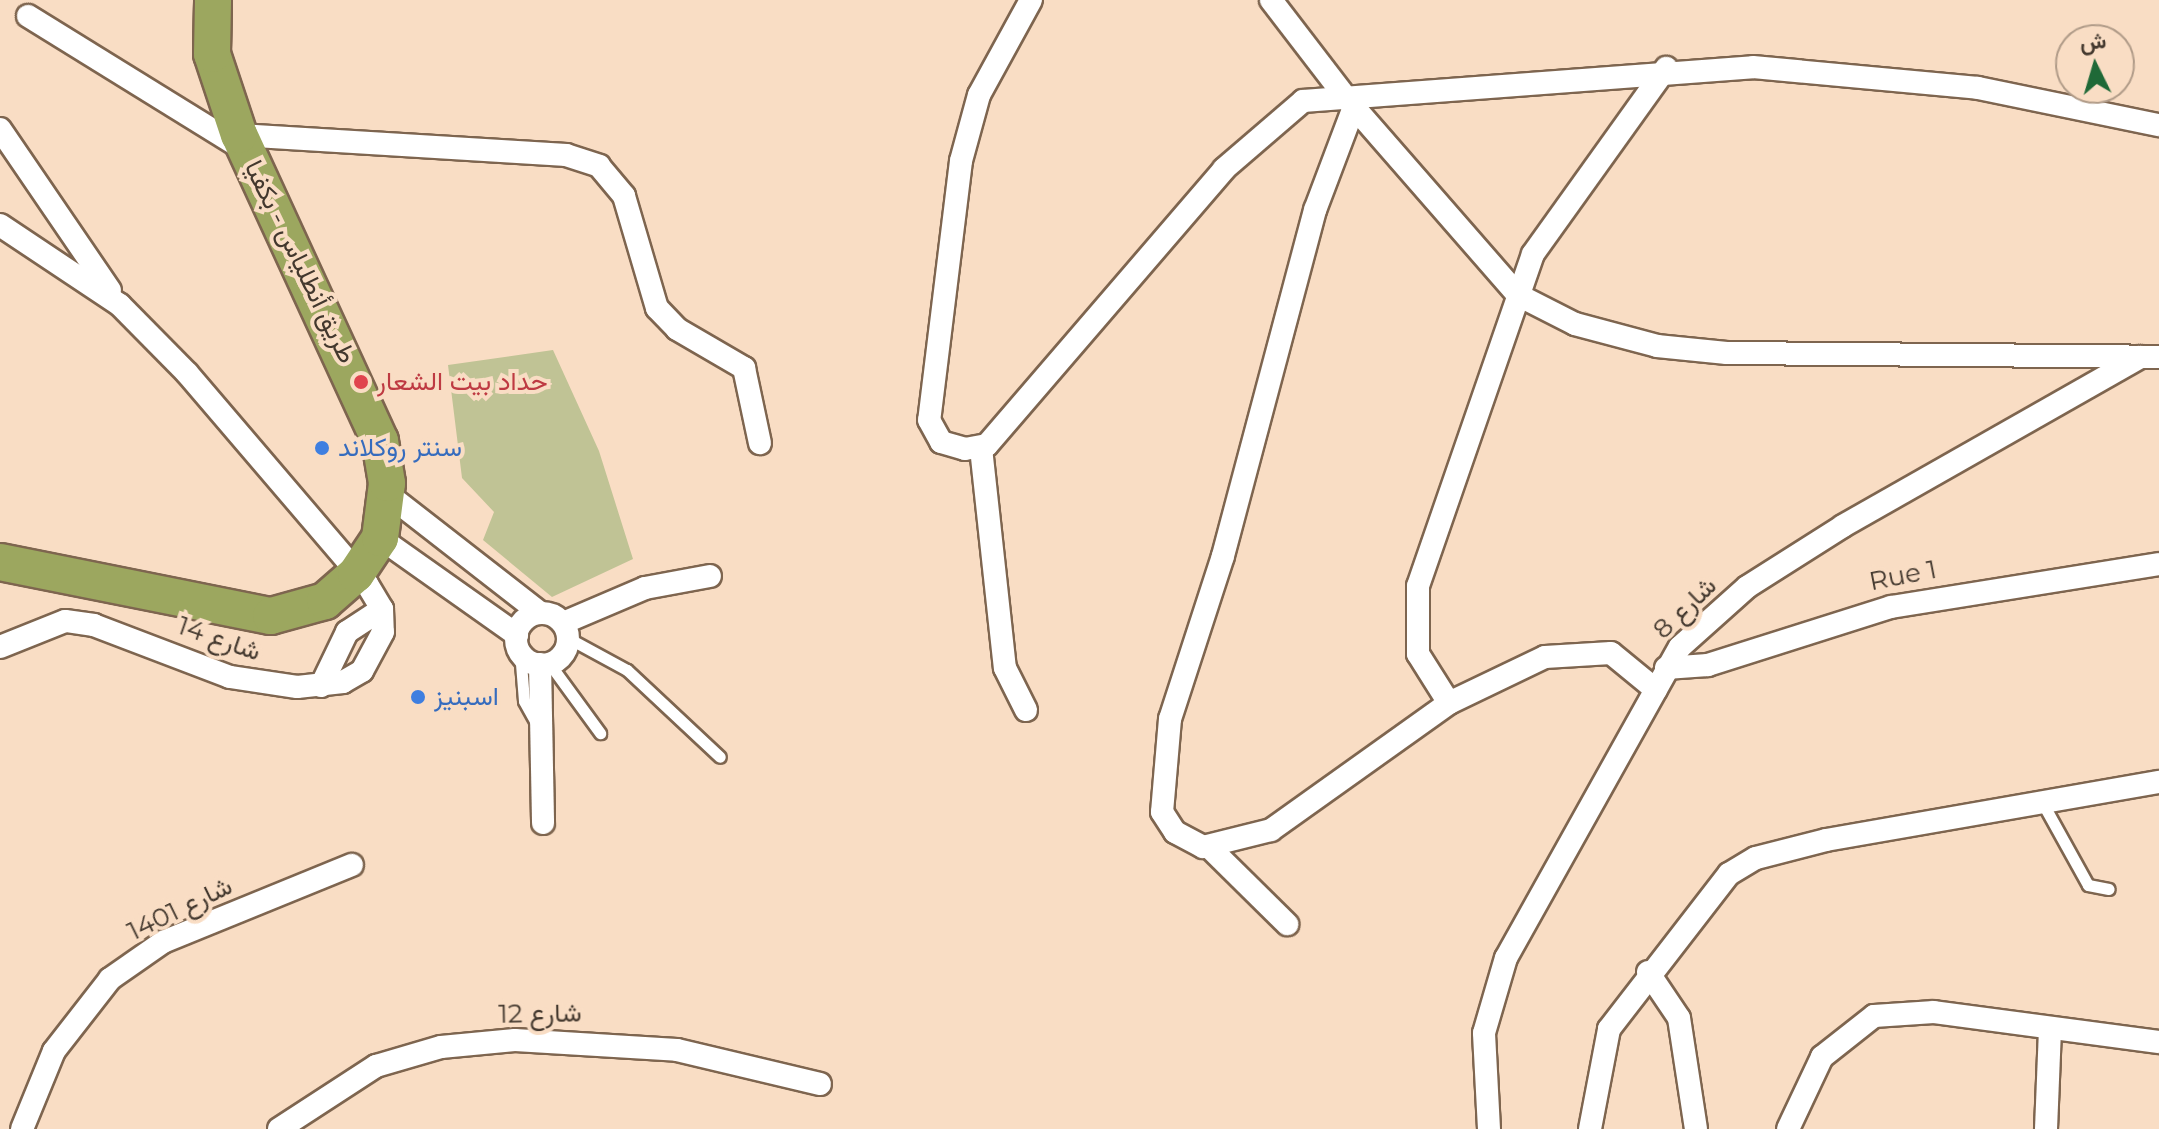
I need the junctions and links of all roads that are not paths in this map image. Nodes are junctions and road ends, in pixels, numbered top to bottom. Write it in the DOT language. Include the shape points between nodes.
graph roads {
  1 [pos="213,0"];
  2 [pos="1031,0"];
  3 [pos="1271,0"];
  4 [pos="28,16"];
  5 [pos="1666,68"];
  6 [pos="1350,103"];
  7 [pos="2159,125"];
  8 [pos="0,129"];
  9 [pos="243,143"];
  10 [pos="55,216"];
  11 [pos="0,225"];
  12 [pos="35,248"];
  13 [pos="1518,295"];
  14 [pos="120,305"];
  15 [pos="2149,357"];
  16 [pos="760,443"];
  17 [pos="981,448"];
  18 [pos="386,493"];
  19 [pos="380,538"];
  20 [pos="0,562"];
  21 [pos="2159,564"];
  22 [pos="356,574"];
  23 [pos="710,576"];
  24 [pos="325,601"];
  25 [pos="382,609"];
  26 [pos="540,613"];
  27 [pos="566,630"];
  28 [pos="347,632"];
  29 [pos="518,643"];
  30 [pos="0,647"];
  31 [pos="544,664"];
  32 [pos="1666,668"];
  33 [pos="321,686"];
  34 [pos="1656,690"];
  35 [pos="1449,703"];
  36 [pos="1026,710"];
  37 [pos="538,726"];
  38 [pos="600,733"];
  39 [pos="720,757"];
  40 [pos="2159,782"];
  41 [pos="2041,801"];
  42 [pos="543,823"];
  43 [pos="1209,847"];
  44 [pos="352,865"];
  45 [pos="2109,889"];
  46 [pos="1287,924"];
  47 [pos="1648,972"];
  48 [pos="2050,1030"];
  49 [pos="2159,1042"];
  50 [pos="820,1084"];
  51 [pos="22,1129"];
  52 [pos="279,1129"];
  53 [pos="1489,1129"];
  54 [pos="1590,1129"];
  55 [pos="1696,1129"];
  56 [pos="1788,1129"];
  57 [pos="2046,1129"];
  1 -- 9 [label="highway, طريق أنطلياس - بكفيا" via="212,54"];
  2 -- 17 [label="street" via="965,137 929,420 947,445"];
  3 -- 6 [label="street"];
  4 -- 9 [label="street"];
  5 -- 6 [label="street"];
  5 -- 7 [label="street" via="1911,79"];
  5 -- 13 [label="street" via="1541,240"];
  6 -- 13 [label="street"];
  6 -- 17 [label="street" via="1303,101 1282,113 1224,169"];
  6 -- 43 [label="street" via="1315,210 1223,556 1170,719 1162,812 1175,832"];
  8 -- 10 [label="street"];
  9 -- 16 [label="street" via="566,155 599,166 624,196 657,308 749,378"];
  9 -- 18 [label="highway, طريق أنطلياس - بكفيا" via="372,417"];
  10 -- 12 [label="street" via="52,235"];
  10 -- 14 [label="street"];
  11 -- 12 [label="street"];
  12 -- 14 [label="street"];
  13 -- 15 [label="street" via="1615,336 1727,353"];
  13 -- 35 [label="street" via="1418,586 1418,654"];
  14 -- 22 [label="street"];
  15 -- 32 [label="street, شارع 8" via="1747,587"];
  17 -- 36 [label="street" via="1005,668"];
  18 -- 19 [label="highway, طريق أنطلياس - بكفيا"];
  18 -- 26 [label="street"];
  19 -- 22 [label="highway, طريق أنطلياس - بكفيا"];
  19 -- 29 [label="street"];
  20 -- 24 [label="highway, طريق أنطلياس - بكفيا" via="248,615 293,614"];
  21 -- 32 [label="street, Rue 1" via="1891,607 1708,665"];
  22 -- 24 [label="highway, طريق أنطلياس - بكفيا"];
  22 -- 25 [label="street"];
  23 -- 27 [label="street" via="645,588"];
  24 -- 28 [label="street"];
  25 -- 28 [label="street"];
  25 -- 33 [label="street, شارع 14" via="377,653 362,671"];
  26 -- 27 [label="street"];
  26 -- 29 [label="street"];
  27 -- 31 [label="street" via="563,655"];
  27 -- 39 [label="lane" via="627,670"];
  28 -- 33 [label="street"];
  29 -- 31 [label="street"];
  29 -- 37 [label="lane" via="524,701"];
  30 -- 33 [label="street, شارع 14" via="65,621 125,634 230,677"];
  31 -- 37 [label="street"];
  31 -- 38 [label="lane"];
  32 -- 34 [label="street, شارع 8"];
  34 -- 35 [label="street" via="1620,656 1579,652 1545,657"];
  34 -- 53 [label="street, شارع 8" via="1494,989 1482,1065"];
  35 -- 43 [label="street" via="1271,830"];
  37 -- 42 [label="street"];
  40 -- 41 [label="street"];
  41 -- 45 [label="lane" via="2088,885"];
  41 -- 47 [label="street" via="1756,858 1707,895"];
  43 -- 46 [label="street"];
  44 -- 51 [label="street, شارع 1401" via="163,942 110,979 54,1051"];
  47 -- 54 [label="street" via="1601,1049"];
  47 -- 55 [label="street" via="1679,1018"];
  48 -- 49 [label="street"];
  48 -- 56 [label="street" via="1921,1011 1874,1016 1822,1057"];
  48 -- 57 [label="street"];
  50 -- 52 [label="street, شارع 12" via="677,1050 515,1040 441,1047 376,1066"];
}
